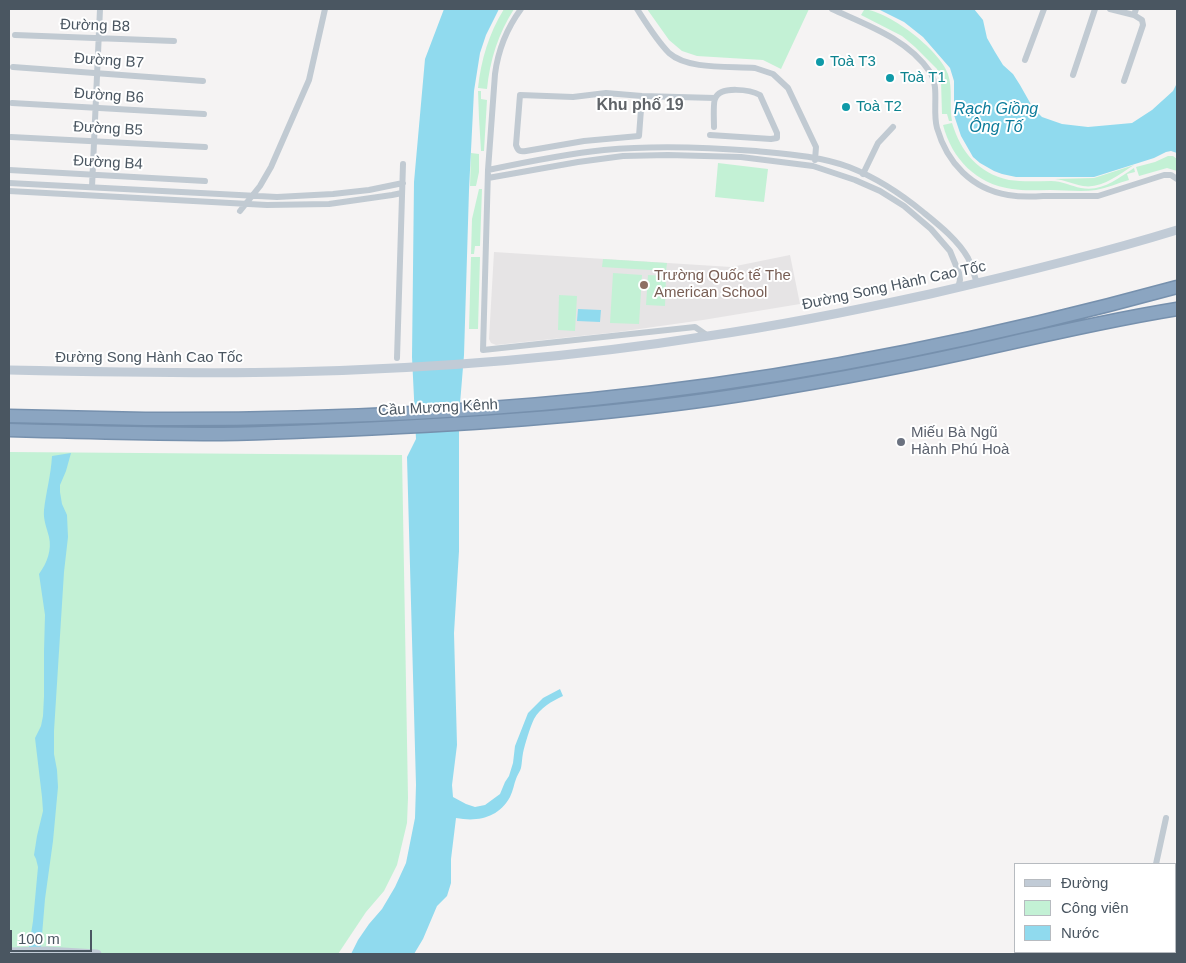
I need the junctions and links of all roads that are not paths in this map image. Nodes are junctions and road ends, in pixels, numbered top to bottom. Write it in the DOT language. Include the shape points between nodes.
graph roads {
  1 [pos="100,9"];
  2 [pos="324,9"];
  3 [pos="521,9"];
  4 [pos="637,9"];
  5 [pos="832,9"];
  6 [pos="1044,9"];
  7 [pos="1095,9"];
  8 [pos="1110,9"];
  9 [pos="1135,12"];
  10 [pos="15,35"];
  11 [pos="99,38"];
  12 [pos="174,42"];
  13 [pos="1025,60"];
  14 [pos="14,67"];
  15 [pos="97,73"];
  16 [pos="1073,74"];
  17 [pos="203,81"];
  18 [pos="1124,81"];
  19 [pos="642,96"];
  20 [pos="715,98"];
  21 [pos="12,103"];
  22 [pos="96,108"];
  23 [pos="204,114"];
  24 [pos="893,127"];
  25 [pos="714,128"];
  26 [pos="710,135"];
  27 [pos="718,135"];
  28 [pos="11,136"];
  29 [pos="94,141"];
  30 [pos="205,146"];
  31 [pos="709,148"];
  32 [pos="717,148"];
  33 [pos="708,156"];
  34 [pos="716,156"];
  35 [pos="815,158"];
  36 [pos="403,164"];
  37 [pos="813,166"];
  38 [pos="9,170"];
  39 [pos="488,170"];
  40 [pos="93,174"];
  41 [pos="863,174"];
  42 [pos="488,178"];
  43 [pos="1177,179"];
  44 [pos="205,180"];
  45 [pos="9,183"];
  46 [pos="403,183"];
  47 [pos="92,188"];
  48 [pos="9,191"];
  49 [pos="402,193"];
  50 [pos="251,196"];
  51 [pos="245,204"];
  52 [pos="240,211"];
  53 [pos="1177,230"];
  54 [pos="977,283"];
  55 [pos="958,288"];
  56 [pos="1177,288"];
  57 [pos="1177,309"];
  58 [pos="708,336"];
  59 [pos="397,358"];
  60 [pos="9,370"];
  61 [pos="9,416"];
  62 [pos="9,430"];
  63 [pos="1166,818"];
  64 [pos="1156,863"];
  65 [pos="9,952"];
  66 [pos="97,954"];
  1 -- 11 [label="street"];
  2 -- 50 [label="street" via="308,80 272,167"];
  3 -- 39 [label="street" via="508,31 496,68"];
  4 -- 35 [label="street" via="665,48 682,61 755,68 777,77 795,102 816,148"];
  5 -- 43 [label="street" via="898,41 926,67 934,83 936,124 946,150 963,173 984,187 1018,196 1098,196 1164,175"];
  6 -- 13 [label="street"];
  7 -- 16 [label="street"];
  8 -- 9 [label="street"];
  9 -- 18 [label="street" via="1143,25"];
  10 -- 11 [label="street, Đường B8"];
  11 -- 12 [label="street, Đường B8"];
  11 -- 15 [label="street"];
  14 -- 15 [label="street, Đường B7"];
  15 -- 17 [label="street, Đường B7"];
  15 -- 22 [label="street"];
  19 -- 19 [label="street" via="520,94 518,150 639,136"];
  19 -- 20 [label="street"];
  20 -- 25 [label="street"];
  20 -- 27 [label="street" via="726,90 760,95 778,133 777,138 771,139"];
  21 -- 22 [label="street, Đường B6"];
  22 -- 23 [label="street, Đường B6"];
  22 -- 29 [label="street"];
  24 -- 41 [label="street" via="878,143"];
  25 -- 26 [label="street"];
  25 -- 27 [label="street"];
  26 -- 27 [label="street"];
  26 -- 31 [label="street"];
  27 -- 32 [label="street"];
  28 -- 29 [label="street, Đường B5"];
  29 -- 30 [label="street, Đường B5"];
  29 -- 40 [label="street"];
  31 -- 32 [label="street"];
  31 -- 33 [label="street"];
  31 -- 39 [label="street" via="604,150"];
  32 -- 34 [label="street"];
  32 -- 35 [label="street"];
  33 -- 34 [label="street"];
  33 -- 42 [label="street" via="623,156"];
  34 -- 37 [label="street"];
  35 -- 37 [label="street"];
  35 -- 41 [label="street"];
  36 -- 46 [label="street"];
  37 -- 55 [label="street" via="855,180 904,206 950,251 960,273"];
  38 -- 40 [label="street, Đường B4"];
  39 -- 42 [label="street"];
  40 -- 44 [label="street, Đường B4"];
  40 -- 47 [label="street"];
  41 -- 54 [label="street" via="903,196 951,237 968,257"];
  42 -- 58 [label="street" via="483,350 696,327"];
  45 -- 47 [label="street"];
  46 -- 49 [label="street"];
  46 -- 50 [label="street" via="333,194"];
  47 -- 50 [label="street"];
  48 -- 51 [label="street"];
  49 -- 51 [label="street" via="329,204"];
  49 -- 59 [label="street"];
  50 -- 51 [label="street"];
  51 -- 52 [label="street"];
  53 -- 54 [label="main road, Đường Song Hành Cao Tốc"];
  54 -- 55 [label="main road, Đường Song Hành Cao Tốc"];
  55 -- 58 [label="main road, Đường Song Hành Cao Tốc" via="854,311"];
  56 -- 61 [label="highway, Cầu Mương Kênh" via="916,349 751,380 650,393 470,410 357,415 226,418"];
  57 -- 62 [label="highway, Cầu Mương Kênh" via="856,375 652,407 471,424 226,434"];
  58 -- 60 [label="main road, Đường Song Hành Cao Tốc" via="583,353 388,368 182,373"];
  63 -- 64 [label="street"];
  65 -- 66 [label="main road"];
}
